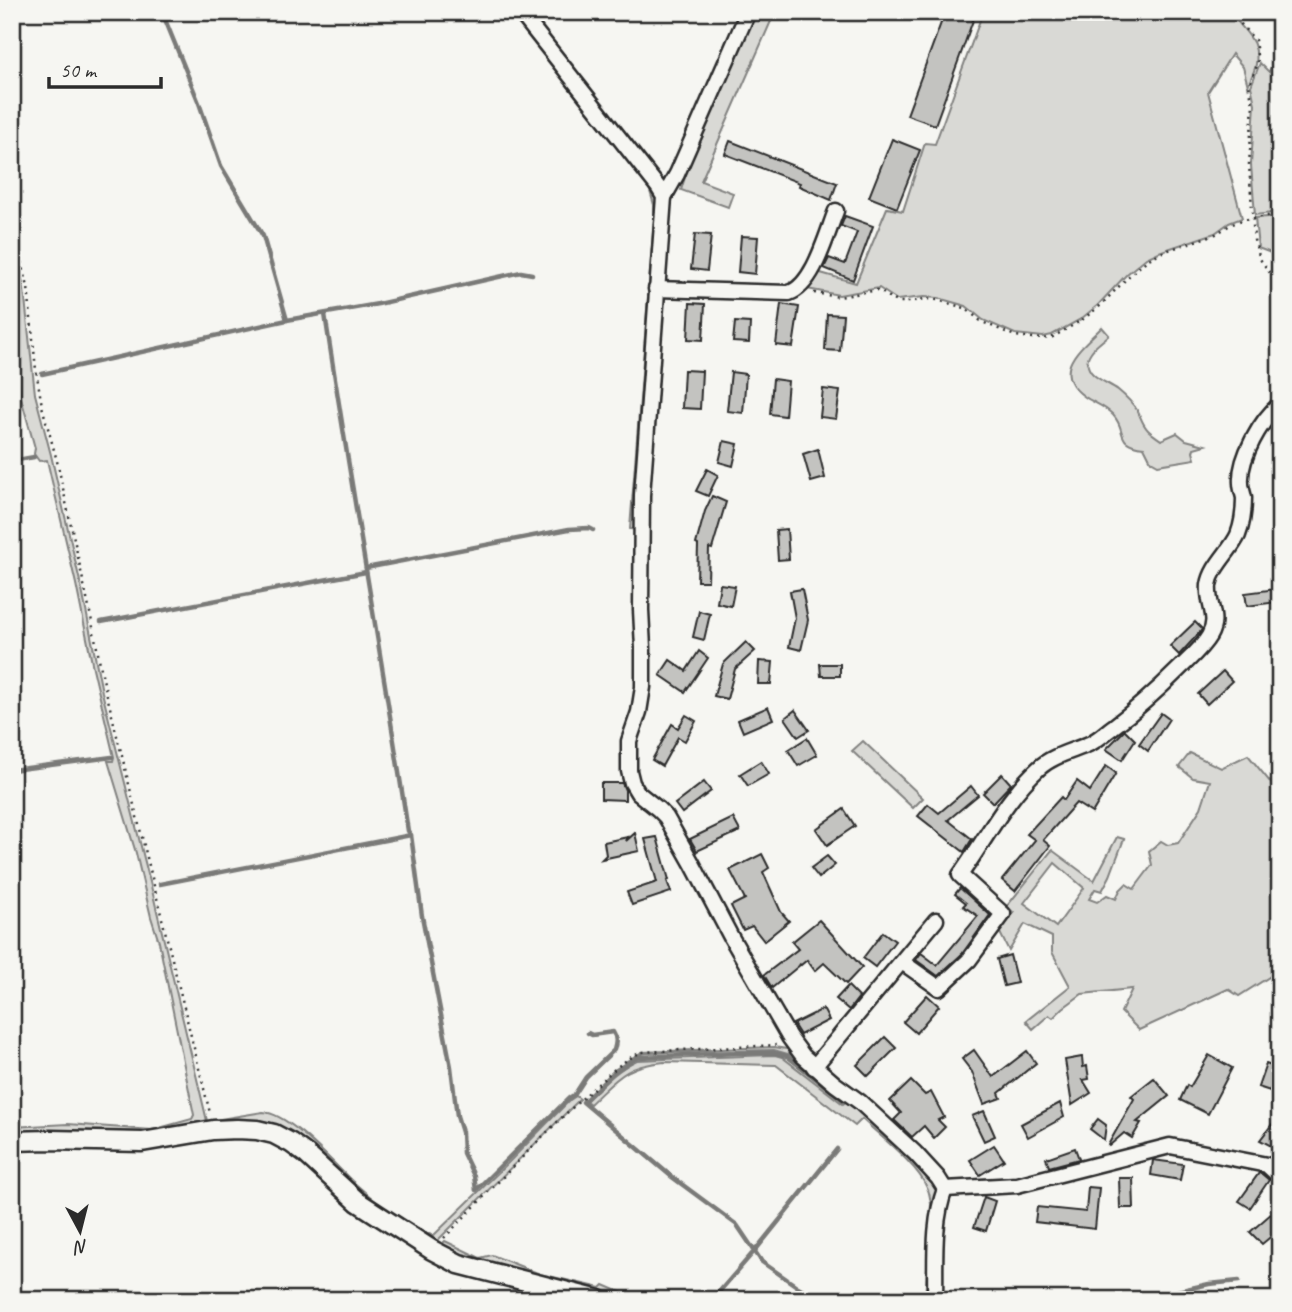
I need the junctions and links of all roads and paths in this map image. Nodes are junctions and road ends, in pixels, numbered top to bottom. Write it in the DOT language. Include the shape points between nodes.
graph roads {
  1 [pos="520,12"];
  2 [pos="748,12"];
  3 [pos="1233,12"];
  4 [pos="664,197"];
  5 [pos="836,211"];
  6 [pos="1280,214"];
  7 [pos="1253,217"];
  8 [pos="12,221"];
  9 [pos="1280,287"];
  10 [pos="656,289"];
  11 [pos="797,290"];
  12 [pos="1280,404"];
  13 [pos="936,920"];
  14 [pos="902,962"];
  15 [pos="796,1048"];
  16 [pos="814,1067"];
  17 [pos="214,1130"];
  18 [pos="12,1141"];
  19 [pos="1280,1177"];
  20 [pos="945,1189"];
  21 [pos="432,1250"];
  22 [pos="599,1300"];
  23 [pos="935,1300"];
  1 -- 4 [label="street"];
  2 -- 4 [label="street"];
  3 -- 7 [label="path" via="1255,40 1258,63 1250,86"];
  4 -- 10 [label="street"];
  5 -- 11 [label="street" via="817,259"];
  6 -- 7 [label="path"];
  7 -- 9 [label="path" via="1256,249"];
  7 -- 11 [label="path" via="1147,260 1082,320 1043,339 1015,336 982,322 965,308 937,300 897,302 878,290 839,298"];
  8 -- 17 [label="path" via="28,287 42,406 103,679"];
  10 -- 11 [label="street"];
  10 -- 15 [label="street" via="642,495 643,687 629,741 629,771 638,793 666,817"];
  12 -- 14 [label="street" via="1261,424 1245,461 1240,482 1244,509 1238,534 1209,586 1215,624 1207,639 1128,716 1092,742 1038,768 999,814 960,875 1003,914 969,960 939,988"];
  13 -- 14 [label="street"];
  14 -- 16 [label="street"];
  15 -- 16 [label="street"];
  15 -- 21 [label="path" via="775,1045 632,1056 567,1113"];
  16 -- 20 [label="street" via="915,1153"];
  17 -- 18 [label="street" via="142,1142"];
  17 -- 21 [label="street" via="257,1130 291,1143 358,1202"];
  19 -- 20 [label="street" via="1266,1166 1170,1146 1017,1185"];
  20 -- 23 [label="street" via="937,1222"];
  21 -- 22 [label="street" via="459,1264"];
}
